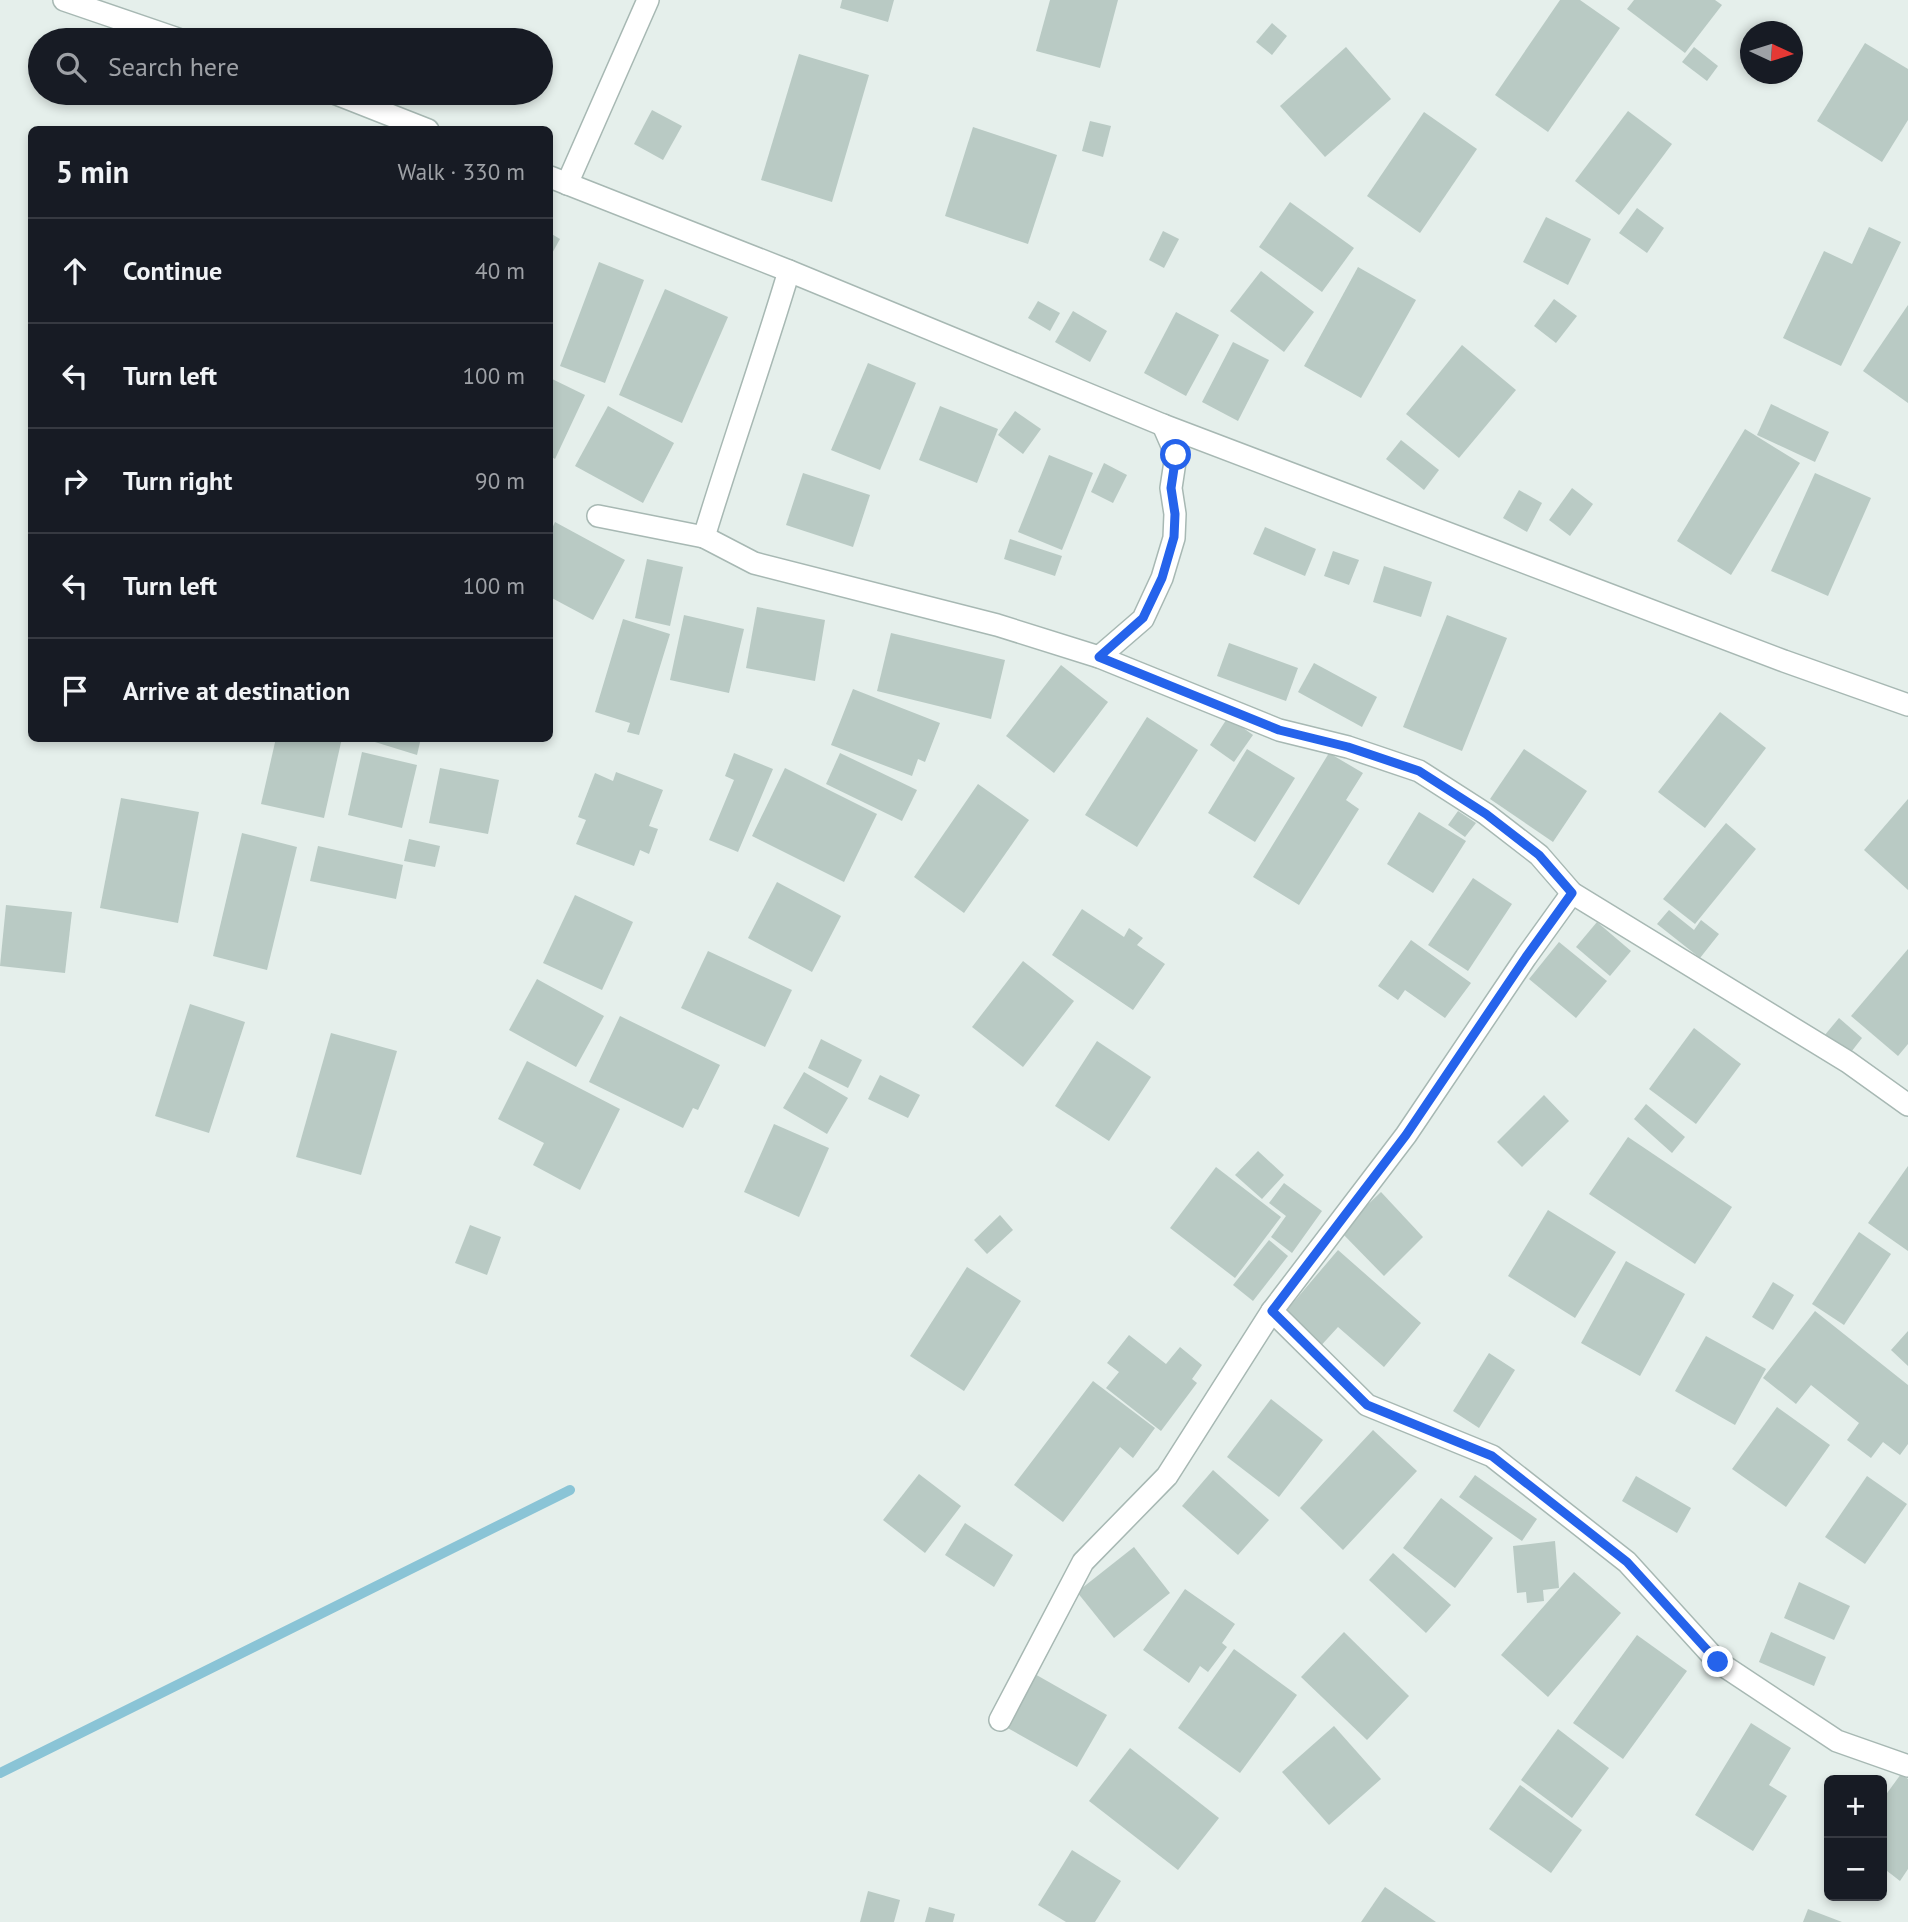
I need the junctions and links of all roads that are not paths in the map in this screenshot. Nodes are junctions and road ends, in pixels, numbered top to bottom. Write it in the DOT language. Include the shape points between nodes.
graph roads {
  1 [pos="64,0"];
  2 [pos="648,0"];
  3 [pos="146,28"];
  4 [pos="364,105"];
  5 [pos="418,126"];
  6 [pos="558,181"];
  7 [pos="789,271"];
  8 [pos="1163,425"];
  9 [pos="598,516"];
  10 [pos="704,537"];
  11 [pos="1099,657"];
  12 [pos="1908,705"];
  13 [pos="1572,893"];
  14 [pos="1908,1105"];
  15 [pos="1272,1311"];
  16 [pos="1000,1720"];
  17 [pos="1908,1766"];
  1 -- 3 [label="street"];
  2 -- 6 [label="street"];
  4 -- 5 [label="street"];
  6 -- 7 [label="street"];
  7 -- 8 [label="street"];
  7 -- 10 [label="street"];
  8 -- 11 [label="street" via="1176,455 1171,488 1174,537 1143,618"];
  8 -- 12 [label="street"];
  9 -- 10 [label="street"];
  10 -- 11 [label="street" via="754,563 997,625"];
  11 -- 13 [label="street" via="1279,730 1419,771 1539,855"];
  13 -- 14 [label="street" via="1848,1062"];
  13 -- 15 [label="street" via="1406,1135"];
  15 -- 16 [label="street" via="1167,1476 1083,1562"];
  15 -- 17 [label="street" via="1367,1405 1492,1456 1627,1562 1718,1662 1837,1741"];
}
